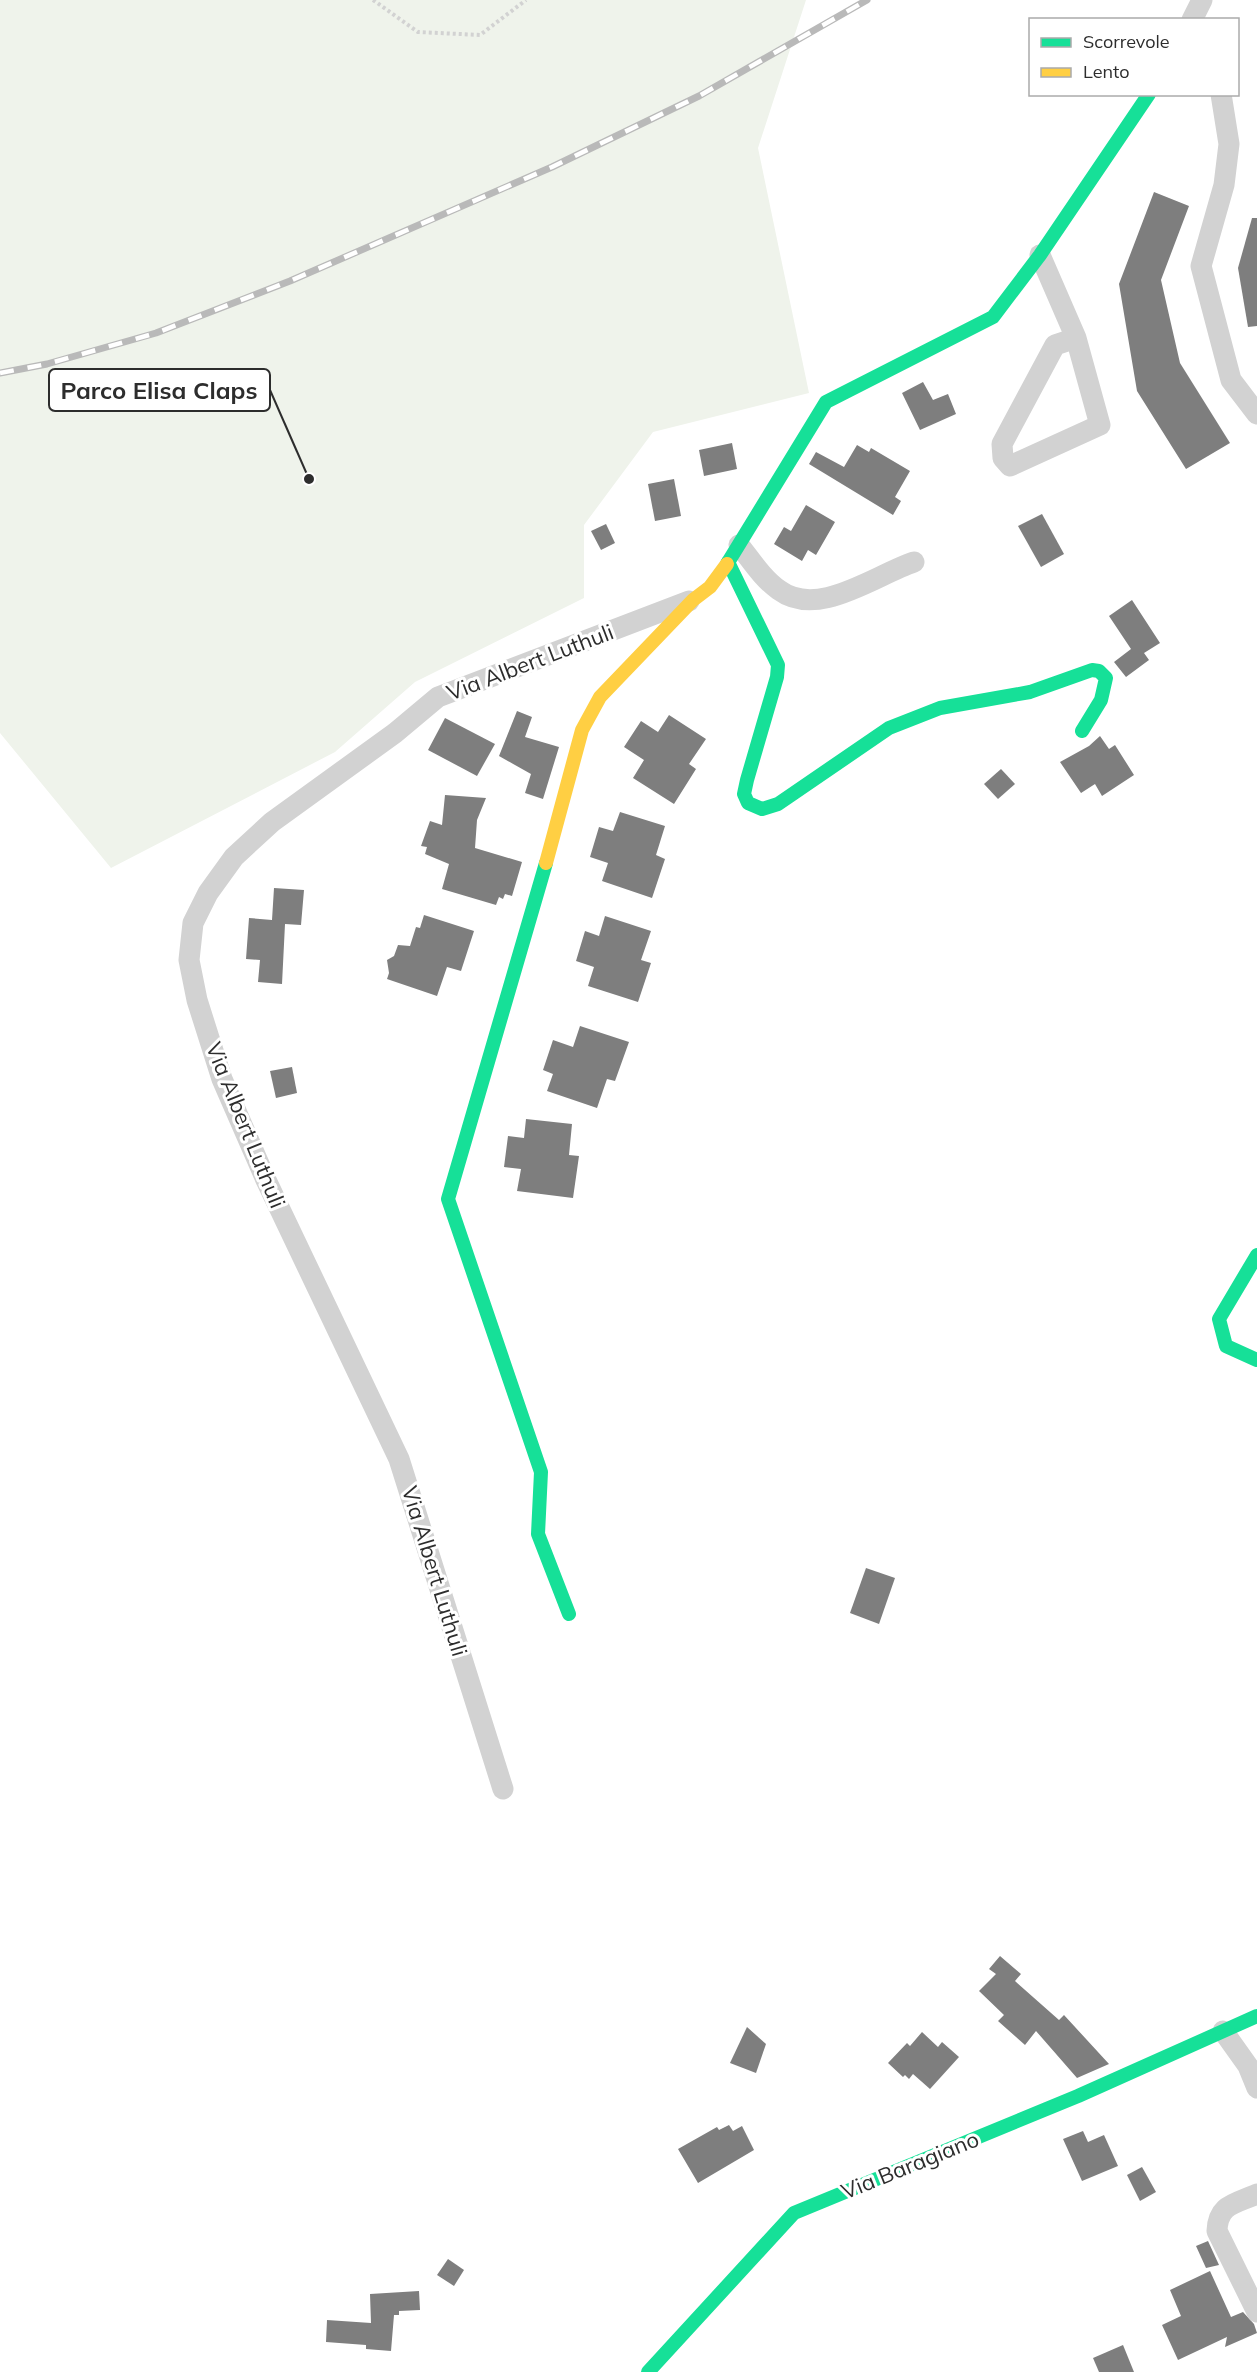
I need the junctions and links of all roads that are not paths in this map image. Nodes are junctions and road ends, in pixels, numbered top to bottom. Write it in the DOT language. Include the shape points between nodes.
graph roads {
  1 [pos="1202,0"];
  2 [pos="1193,18"];
  3 [pos="1148,96"];
  4 [pos="1221,96"];
  5 [pos="1040,255"];
  6 [pos="1076,338"];
  7 [pos="1257,414"];
  8 [pos="734,553"];
  9 [pos="914,562"];
  10 [pos="693,600"];
  11 [pos="1082,731"];
  12 [pos="1257,1255"];
  13 [pos="1257,1360"];
  14 [pos="569,1614"];
  15 [pos="503,1789"];
  16 [pos="1257,2016"];
  17 [pos="1223,2031"];
  18 [pos="1257,2088"];
  19 [pos="1257,2194"];
  20 [pos="1257,2312"];
  21 [pos="648,2372"];
  1 -- 2 [label="street"];
  3 -- 5 [label="street, Via Albert Luthuli"];
  4 -- 7 [label="street" via="1229,144 1224,185 1201,266 1231,380"];
  5 -- 6 [label="street"];
  5 -- 8 [label="street, Via Albert Luthuli" via="993,317 826,402"];
  6 -- 6 [label="street" via="1100,425 1010,466 1003,458 1002,444 1055,345"];
  8 -- 9 [label="street" via="779,591 811,602 832,598"];
  8 -- 10 [label="street, Via Albert Luthuli" via="710,587"];
  8 -- 11 [label="street" via="778,665 747,780 744,794 748,803 762,809 778,804 889,728 940,708 1030,692 1099,671 1106,678 1105,689 1100,705"];
  10 -- 14 [label="street, Via Albert Luthuli" via="600,697 582,730 448,1198 541,1472 538,1534"];
  10 -- 15 [label="street, Via Albert Luthuli" via="438,697 234,857 207,893 193,923 189,960 222,1079 399,1459"];
  12 -- 13 [label="street" via="1219,1319 1226,1346"];
  16 -- 17 [label="street, Via Baragiano"];
  17 -- 18 [label="street" via="1248,2066"];
  17 -- 21 [label="street, Via Baragiano" via="1078,2096 794,2213"];
  19 -- 20 [label="street" via="1225,2208 1218,2218 1218,2231"];
}
